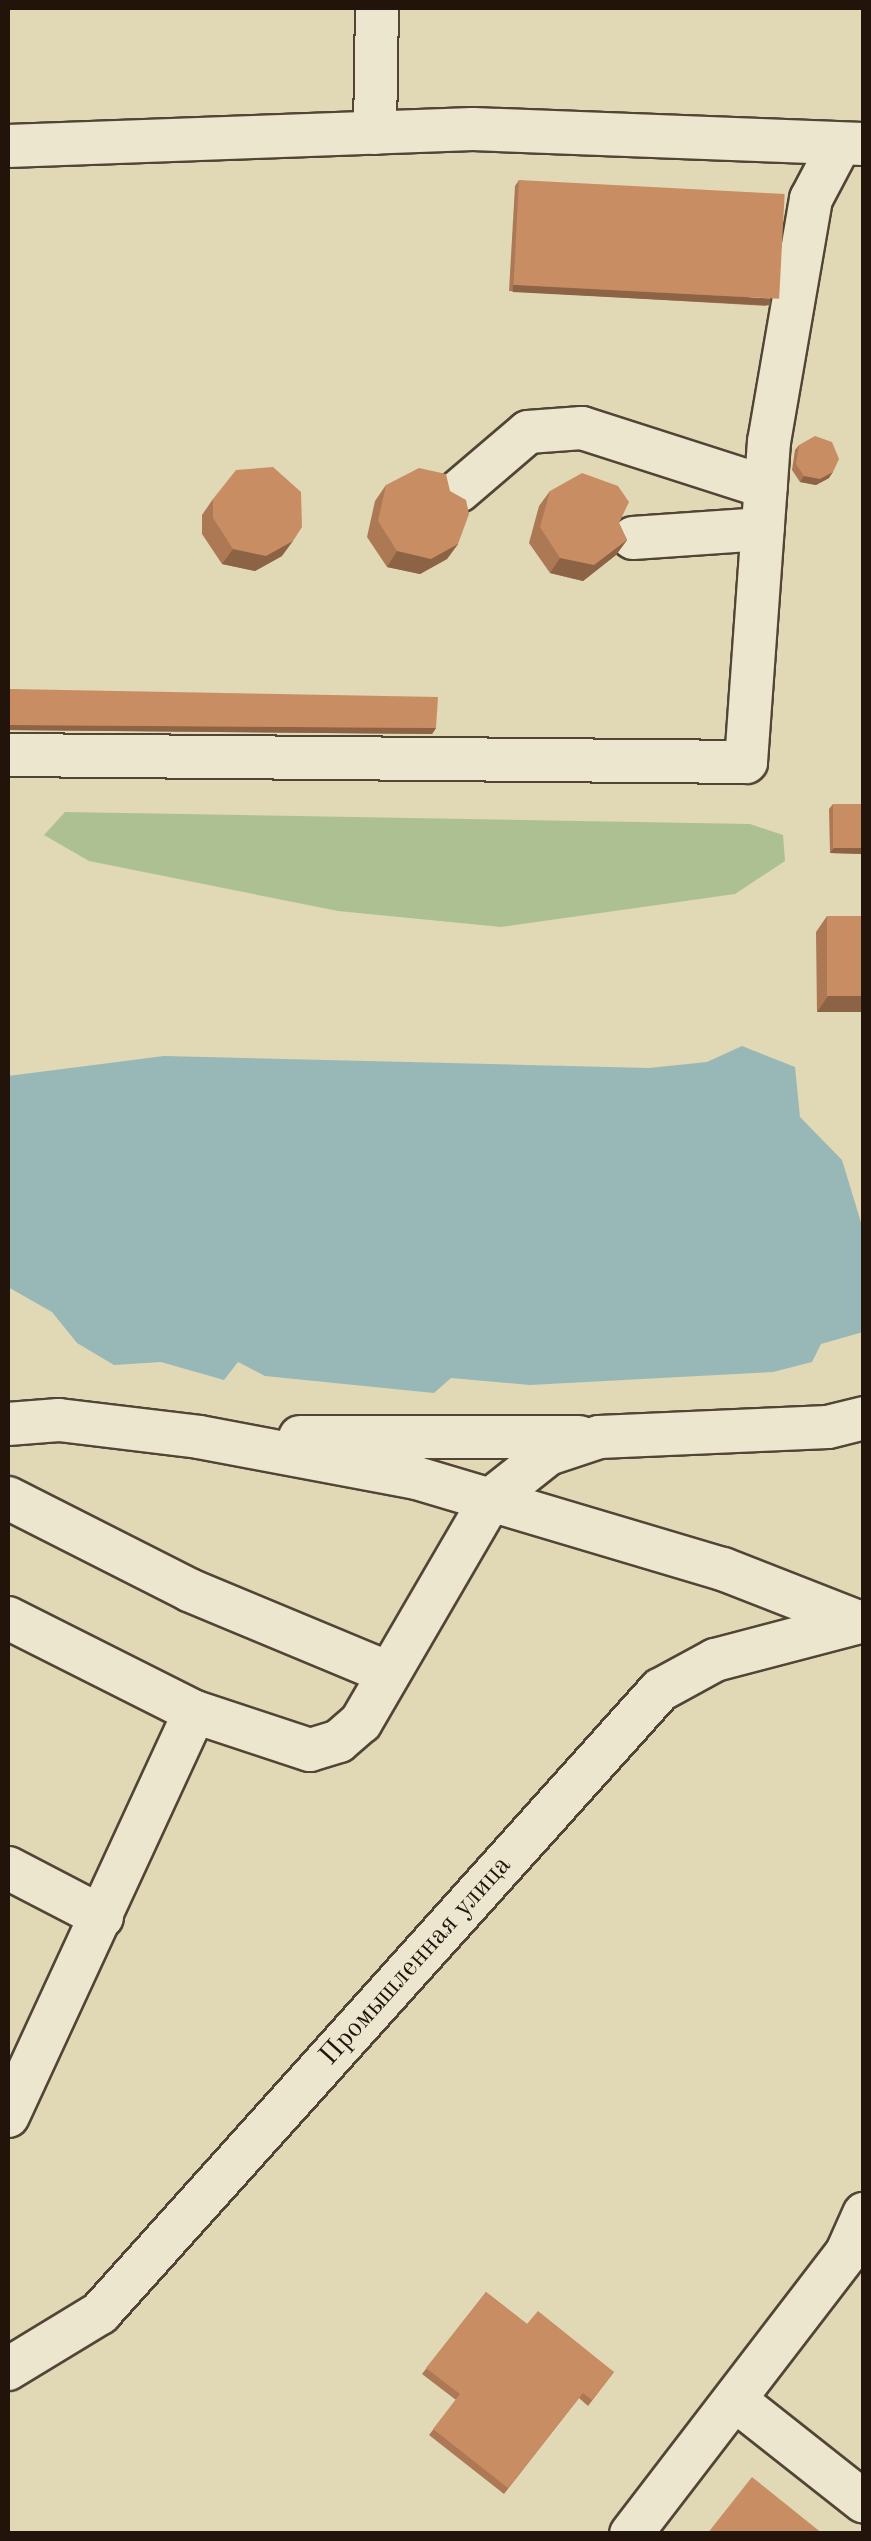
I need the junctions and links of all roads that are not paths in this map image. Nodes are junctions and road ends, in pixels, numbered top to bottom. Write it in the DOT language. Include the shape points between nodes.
graph roads {
  1 [pos="377,8"];
  2 [pos="375,133"];
  3 [pos="852,144"];
  4 [pos="8,146"];
  5 [pos="766,487"];
  6 [pos="459,492"];
  7 [pos="763,529"];
  8 [pos="633,538"];
  9 [pos="8,756"];
  10 [pos="864,1418"];
  11 [pos="8,1424"];
  12 [pos="199,1437"];
  13 [pos="599,1437"];
  14 [pos="8,1498"];
  15 [pos="490,1500"];
  16 [pos="8,1618"];
  17 [pos="861,1621"];
  18 [pos="388,1673"];
  19 [pos="195,1712"];
  20 [pos="8,1868"];
  21 [pos="102,1917"];
  22 [pos="8,2116"];
  23 [pos="864,2214"];
  24 [pos="8,2369"];
  25 [pos="735,2400"];
  26 [pos="864,2502"];
  27 [pos="631,2534"];
  1 -- 2 [label="street"];
  2 -- 3 [label="street" via="473,130"];
  2 -- 4 [label="street"];
  3 -- 5 [label="street" via="811,199"];
  5 -- 6 [label="street" via="582,428 528,432"];
  5 -- 7 [label="street"];
  7 -- 8 [label="street"];
  7 -- 9 [label="street" via="746,762"];
  10 -- 13 [label="street" via="828,1427"];
  11 -- 12 [label="street" via="59,1420"];
  12 -- 13 [label="street"];
  12 -- 15 [label="street" via="417,1478"];
  13 -- 15 [label="street" via="548,1454"];
  14 -- 18 [label="street" via="188,1590"];
  15 -- 17 [label="street" via="723,1570"];
  15 -- 18 [label="street"];
  16 -- 19 [label="street"];
  17 -- 24 [label="street, Промышленная улица" via="715,1660 660,1690 100,2312"];
  18 -- 19 [label="street" via="360,1722 339,1741 310,1750"];
  19 -- 21 [label="street"];
  20 -- 21 [label="street"];
  21 -- 22 [label="street"];
  23 -- 25 [label="street" via="847,2252"];
  25 -- 26 [label="street"];
  25 -- 27 [label="street"];
}
